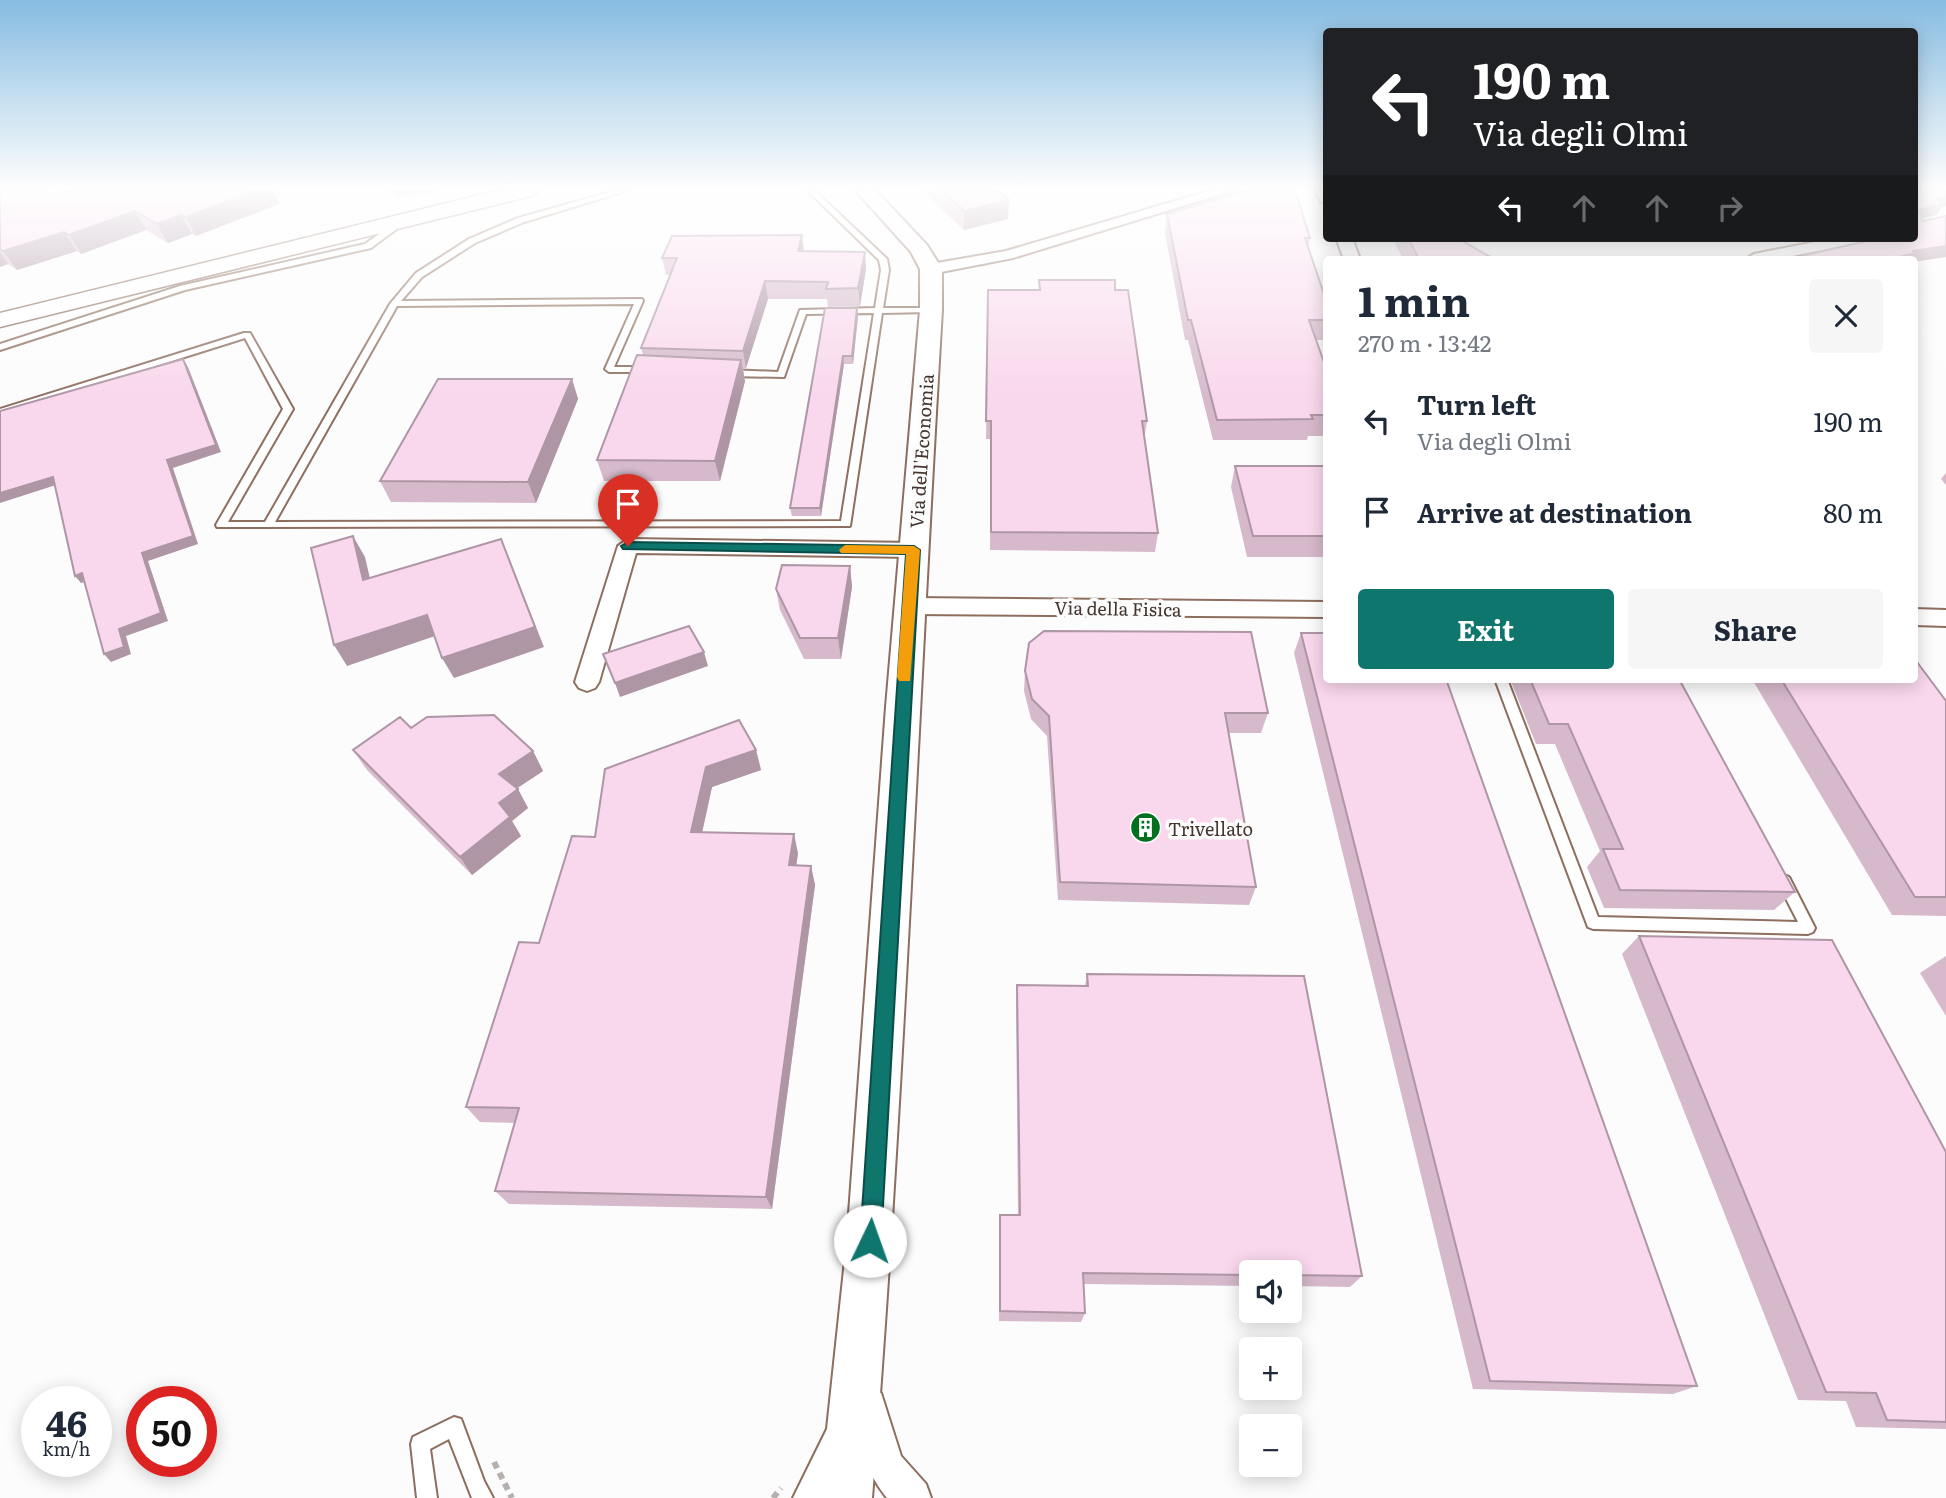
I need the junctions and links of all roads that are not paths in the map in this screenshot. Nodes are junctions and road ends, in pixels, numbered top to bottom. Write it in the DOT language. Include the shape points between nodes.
graph roads {
  1 [pos="247,260"];
  2 [pos="307,260"];
  3 [pos="443,260"];
  4 [pos="883,260"];
  5 [pos="926,260"];
  6 [pos="981,260"];
  7 [pos="931,269"];
  8 [pos="394,304"];
  9 [pos="931,310"];
  10 [pos="878,311"];
  11 [pos="0,320"];
  12 [pos="0,347"];
  13 [pos="662,370"];
  14 [pos="715,372"];
  15 [pos="0,412"];
  16 [pos="268,525"];
  17 [pos="914,550"];
  18 [pos="910,606"];
  19 [pos="1323,610"];
  20 [pos="1918,617"];
  21 [pos="1946,618"];
  22 [pos="587,682"];
  23 [pos="1503,683"];
  24 [pos="1777,868"];
  25 [pos="857,1366"];
  26 [pos="850,1435"];
  27 [pos="427,1498"];
  28 [pos="484,1498"];
  29 [pos="819,1498"];
  30 [pos="846,1498"];
  31 [pos="912,1498"];
  1 -- 11 [label="main road"];
  2 -- 12 [label="lane" via="183,288"];
  3 -- 8 [label="lane" via="419,275"];
  4 -- 10 [label="lane"];
  5 -- 7 [label="main road"];
  6 -- 7 [label="street"];
  7 -- 9 [label="main road, Via dell'Economia"];
  8 -- 13 [label="lane" via="639,301 609,369"];
  8 -- 16 [label="lane"];
  9 -- 10 [label="lane"];
  9 -- 17 [label="main road, Via dell'Economia"];
  10 -- 14 [label="lane" via="803,312 781,375"];
  10 -- 16 [label="lane" via="845,524"];
  15 -- 16 [label="lane" via="247,335 288,409 221,525"];
  17 -- 18 [label="main road, Via dell'Economia"];
  17 -- 22 [label="street" via="628,546"];
  18 -- 19 [label="street, Via della Fisica"];
  18 -- 25 [label="main road, Via dell'Economia" via="870,1241"];
  20 -- 21 [label="street"];
  23 -- 24 [label="lane" via="1594,923 1808,928"];
  25 -- 26 [label="main road, Via dell'Economia"];
  25 -- 31 [label="street" via="885,1466"];
  26 -- 29 [label="main road"];
  26 -- 30 [label="main road"];
  27 -- 28 [label="lane" via="420,1444 454,1426"];
}
